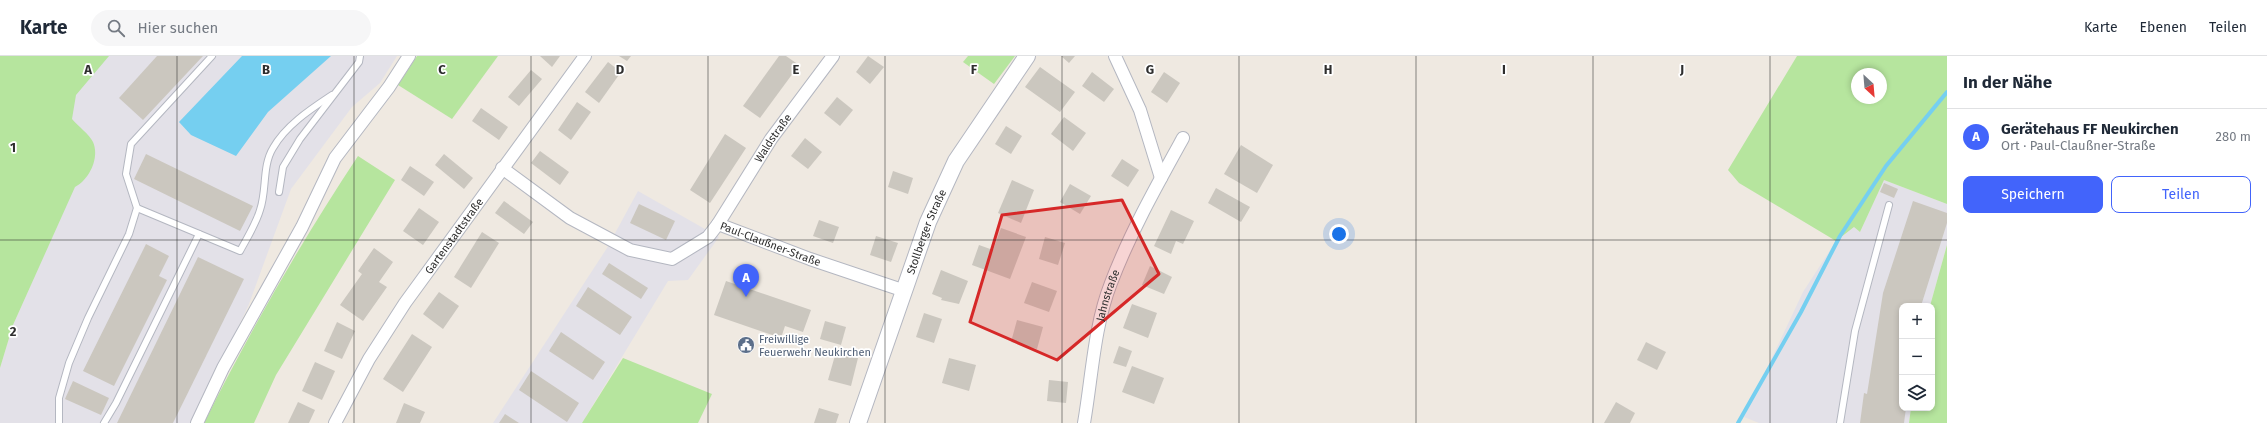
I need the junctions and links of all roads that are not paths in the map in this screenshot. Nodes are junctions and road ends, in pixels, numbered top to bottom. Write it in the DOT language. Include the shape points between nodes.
graph roads {
  1 [pos="212,56"];
  2 [pos="360,56"];
  3 [pos="409,56"];
  4 [pos="585,56"];
  5 [pos="833,56"];
  6 [pos="1027,56"];
  7 [pos="1115,56"];
  8 [pos="332,95"];
  9 [pos="1183,138"];
  10 [pos="502,168"];
  11 [pos="1161,178"];
  12 [pos="279,192"];
  13 [pos="1889,205"];
  14 [pos="137,208"];
  15 [pos="718,224"];
  16 [pos="199,234"];
  17 [pos="905,291"];
  18 [pos="59,423"];
  19 [pos="104,423"];
  20 [pos="197,423"];
  21 [pos="335,423"];
  22 [pos="858,423"];
  23 [pos="1084,423"];
  24 [pos="1840,423"];
  1 -- 14 [label="lane" via="131,144 126,174"];
  2 -- 8 [label="lane" via="359,62"];
  3 -- 20 [label="street" via="336,158 302,227 223,368"];
  4 -- 10 [label="street, Gartenstadtstraße"];
  5 -- 15 [label="street, Waldstraße" via="771,139"];
  6 -- 17 [label="main road, Stollberger Straße" via="956,161 928,222"];
  7 -- 11 [label="street" via="1140,110"];
  8 -- 12 [label="lane" via="283,167"];
  8 -- 16 [label="lane" via="288,128 273,147 266,164 266,186 260,210 240,252"];
  9 -- 11 [label="street, Jahnstraße"];
  10 -- 15 [label="street, Paul-Claußner-Straße" via="570,218 630,250 672,259 708,237"];
  10 -- 21 [label="street, Gartenstadtstraße" via="401,309 369,359"];
  11 -- 23 [label="street, Jahnstraße" via="1110,283 1099,326"];
  13 -- 24 [label="lane" via="1855,331"];
  14 -- 16 [label="lane"];
  14 -- 18 [label="lane" via="129,234 69,363 60,398"];
  15 -- 17 [label="street, Paul-Claußner-Straße"];
  16 -- 19 [label="lane"];
  17 -- 22 [label="main road, Stollberger Straße"];
}
